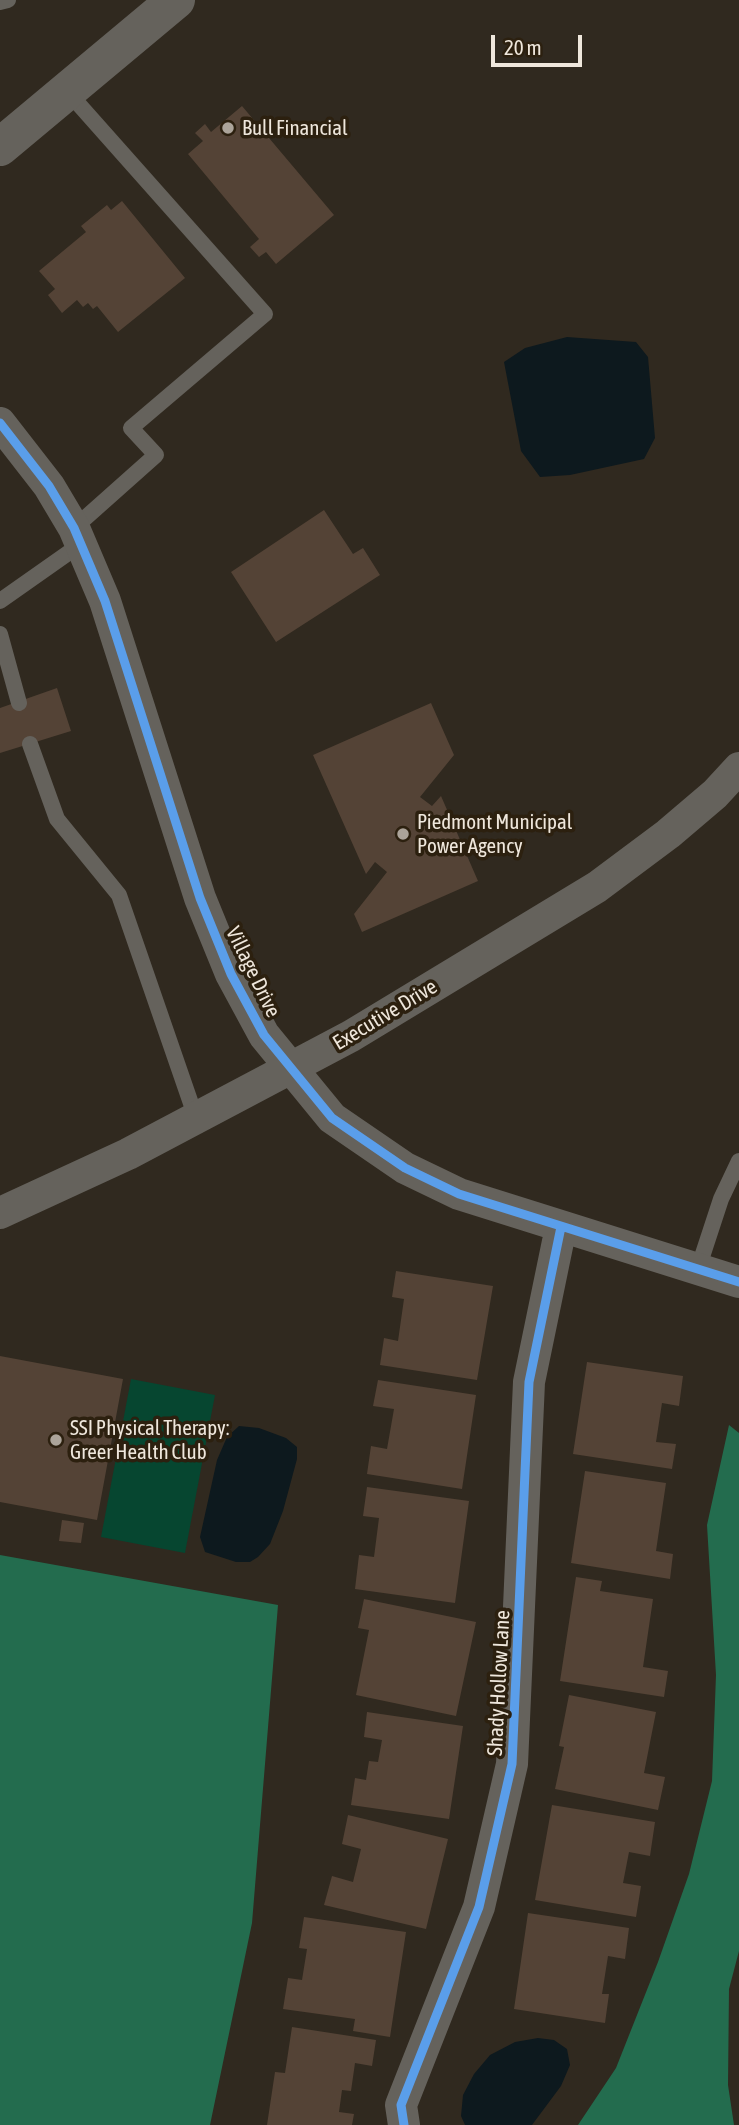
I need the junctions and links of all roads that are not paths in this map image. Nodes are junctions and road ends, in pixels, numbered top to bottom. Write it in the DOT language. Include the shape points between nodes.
graph roads {
  1 [pos="8,0"];
  2 [pos="176,0"];
  3 [pos="0,2"];
  4 [pos="67,91"];
  5 [pos="0,147"];
  6 [pos="0,423"];
  7 [pos="77,536"];
  8 [pos="0,601"];
  9 [pos="0,634"];
  10 [pos="19,703"];
  11 [pos="30,744"];
  12 [pos="739,768"];
  13 [pos="291,1069"];
  14 [pos="196,1118"];
  15 [pos="739,1161"];
  16 [pos="0,1213"];
  17 [pos="561,1227"];
  18 [pos="698,1269"];
  19 [pos="739,1282"];
  20 [pos="404,2125"];
  1 -- 3 [label="lane"];
  2 -- 4 [label="street"];
  4 -- 5 [label="street"];
  4 -- 7 [label="lane" via="265,314 131,428 156,455"];
  6 -- 7 [label="street, Village Drive" via="50,486"];
  7 -- 8 [label="lane"];
  7 -- 13 [label="street, Village Drive" via="105,601 200,898 231,974 264,1035"];
  9 -- 10 [label="lane"];
  11 -- 14 [label="lane" via="57,819 119,895"];
  12 -- 13 [label="street, Executive Drive" via="668,834 597,887"];
  13 -- 14 [label="street, Executive Drive"];
  13 -- 17 [label="street, Village Drive" via="341,1126 405,1168 459,1194"];
  14 -- 16 [label="street, Executive Drive"];
  15 -- 18 [label="lane"];
  17 -- 18 [label="street, Village Drive"];
  17 -- 20 [label="street, Shady Hollow Lane" via="529,1382 512,1764 479,1907 401,2105"];
  18 -- 19 [label="street, Village Drive"];
}
